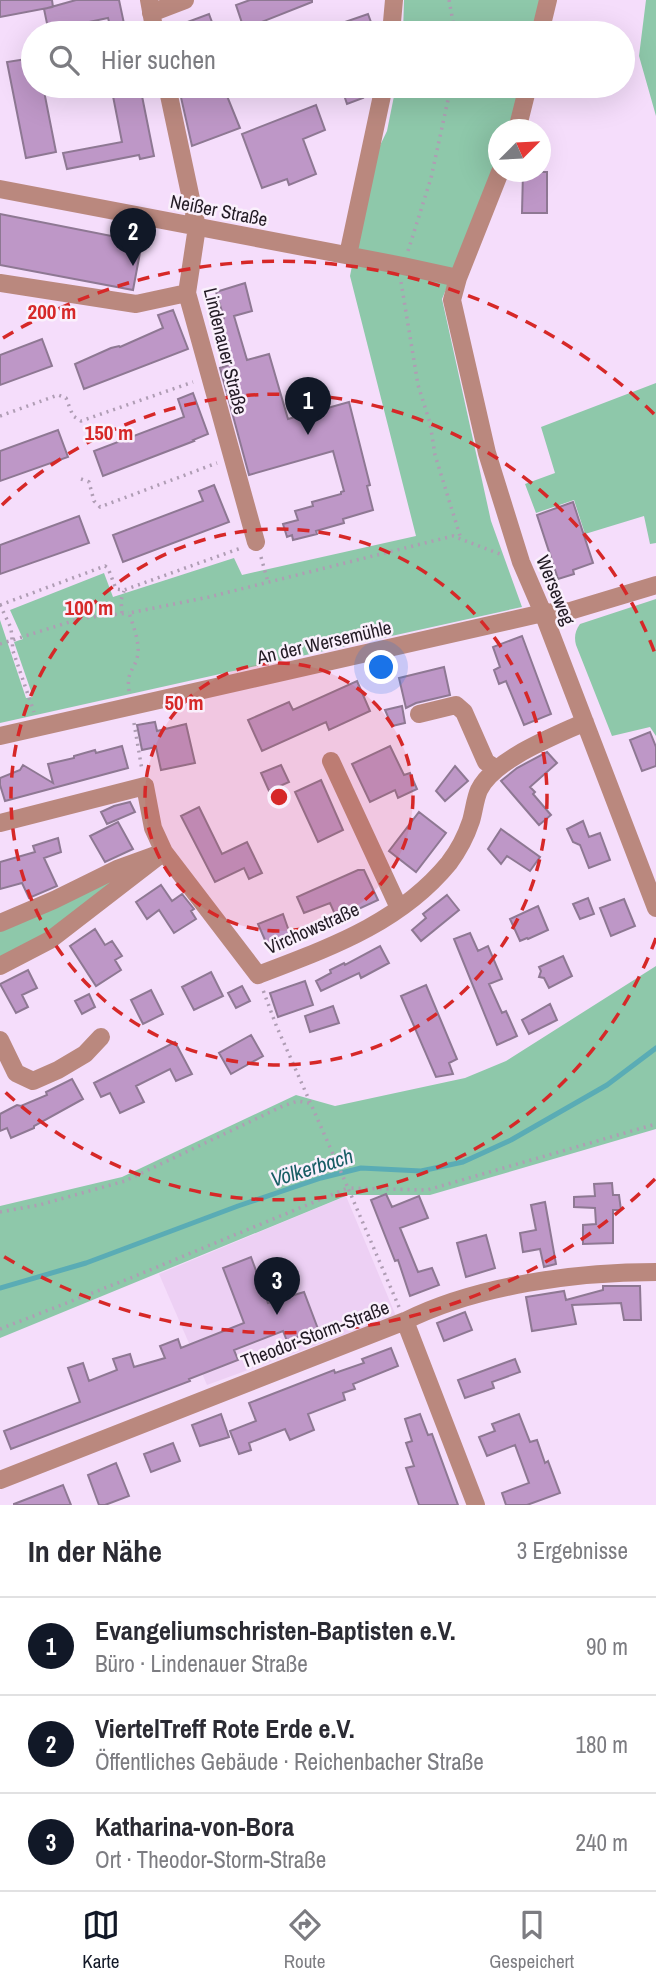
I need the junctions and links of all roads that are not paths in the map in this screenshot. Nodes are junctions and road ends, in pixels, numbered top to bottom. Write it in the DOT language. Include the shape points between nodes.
graph roads {
  1 [pos="185,0"];
  2 [pos="394,0"];
  3 [pos="548,0"];
  4 [pos="150,7"];
  5 [pos="392,21"];
  6 [pos="543,21"];
  7 [pos="170,98"];
  8 [pos="381,98"];
  9 [pos="525,98"];
  10 [pos="520,119"];
  11 [pos="0,171"];
  12 [pos="496,182"];
  13 [pos="2,190"];
  14 [pos="197,227"];
  15 [pos="348,255"];
  16 [pos="458,278"];
  17 [pos="0,283"];
  18 [pos="187,293"];
  19 [pos="256,542"];
  20 [pos="656,584"];
  21 [pos="543,613"];
  22 [pos="419,714"];
  23 [pos="585,723"];
  24 [pos="0,736"];
  25 [pos="331,761"];
  26 [pos="497,769"];
  27 [pos="0,823"];
  28 [pos="164,852"];
  29 [pos="399,908"];
  30 [pos="656,908"];
  31 [pos="0,923"];
  32 [pos="0,966"];
  33 [pos="101,1037"];
  34 [pos="0,1040"];
  35 [pos="8,1076"];
  36 [pos="656,1272"];
  37 [pos="405,1321"];
  38 [pos="0,1480"];
  39 [pos="476,1505"];
  1 -- 4 [label="street"];
  2 -- 5 [label="street"];
  3 -- 6 [label="street"];
  7 -- 14 [label="street, Lindenauer Straße"];
  8 -- 15 [label="street"];
  9 -- 10 [label="street"];
  11 -- 13 [label="street"];
  12 -- 16 [label="street, Werseweg"];
  13 -- 14 [label="street, Neißer Straße"];
  14 -- 15 [label="street, Neißer Straße"];
  14 -- 18 [label="street, Lindenauer Straße"];
  15 -- 16 [label="street"];
  16 -- 21 [label="street, Werseweg" via="452,300 486,453 521,562"];
  17 -- 18 [label="street" via="136,304"];
  18 -- 19 [label="street, Lindenauer Straße"];
  20 -- 21 [label="street, An der Wersemühle" via="570,611"];
  21 -- 23 [label="street, Werseweg"];
  21 -- 24 [label="street, An der Wersemühle"];
  22 -- 26 [label="street" via="456,705 464,712 486,762"];
  23 -- 26 [label="street, Virchowstraße" via="525,749"];
  23 -- 30 [label="street, Werseweg"];
  25 -- 29 [label="street"];
  26 -- 29 [label="street, Virchowstraße" via="479,789 456,853"];
  27 -- 28 [label="street" via="145,786 153,828"];
  28 -- 29 [label="street, Virchowstraße" via="258,975 346,941"];
  28 -- 31 [label="street"];
  28 -- 32 [label="street" via="50,940"];
  33 -- 35 [label="street" via="86,1054 33,1081"];
  34 -- 35 [label="street"];
  36 -- 37 [label="street, Theodor-Storm-Straße" via="575,1276 507,1288 442,1304"];
  37 -- 38 [label="street, Theodor-Storm-Straße"];
  37 -- 39 [label="street"];
}
